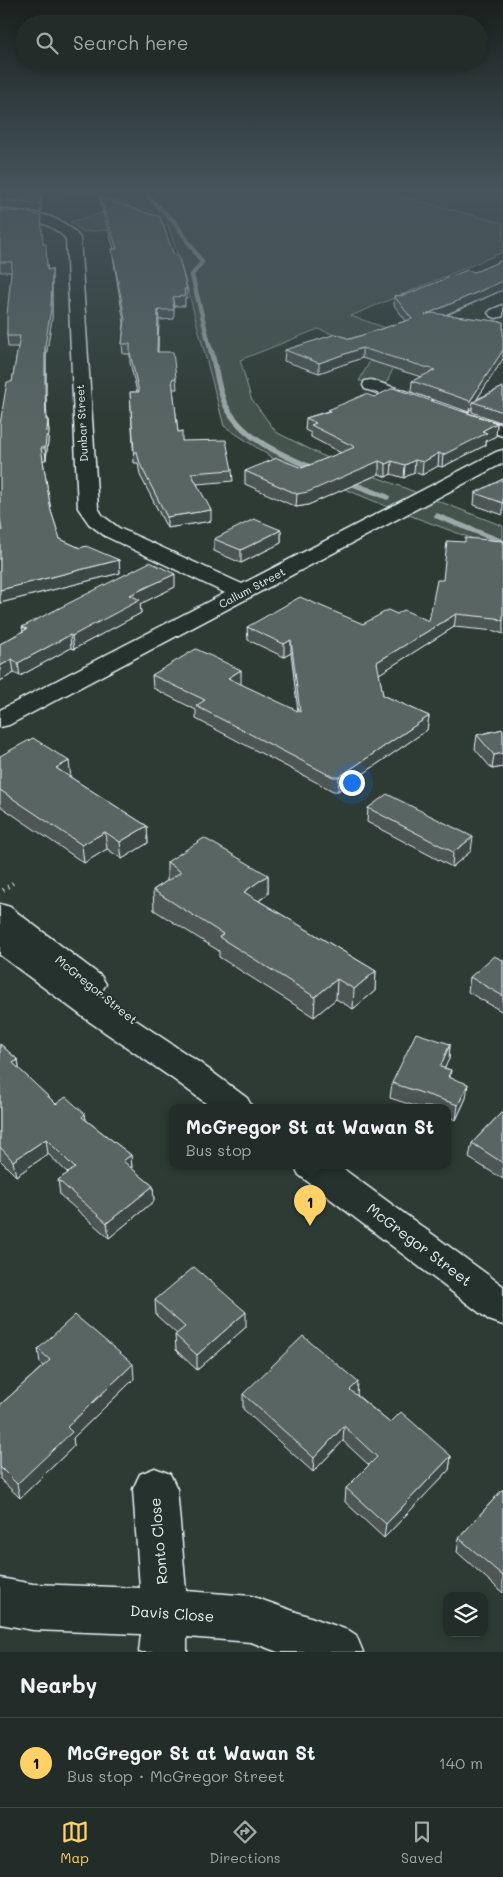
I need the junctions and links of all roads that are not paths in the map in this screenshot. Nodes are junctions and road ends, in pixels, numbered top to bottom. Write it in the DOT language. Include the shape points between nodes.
graph roads {
  1 [pos="75,269"];
  2 [pos="371,385"];
  3 [pos="503,431"];
  4 [pos="502,458"];
  5 [pos="243,593"];
  6 [pos="0,720"];
  7 [pos="0,914"];
  8 [pos="0,940"];
  9 [pos="188,1072"];
  10 [pos="231,1104"];
  11 [pos="317,1169"];
  12 [pos="503,1308"];
  13 [pos="155,1489"];
  14 [pos="0,1601"];
  15 [pos="164,1632"];
  16 [pos="339,1652"];
  1 -- 5 [label="street, Dunbar Street" via="88,508 96,520 112,532"];
  2 -- 3 [label="street"];
  4 -- 5 [label="street, Callum Street"];
  5 -- 6 [label="street, Callum Street"];
  7 -- 9 [label="street, McGregor Street" via="115,1003"];
  8 -- 9 [label="street, McGregor Street" via="101,1014"];
  9 -- 10 [label="street, McGregor Street"];
  11 -- 12 [label="street, McGregor Street"];
  13 -- 15 [label="street, Ronto Close"];
  14 -- 15 [label="street, Davis Close"];
  15 -- 16 [label="street, Davis Close" via="251,1619"];
}
